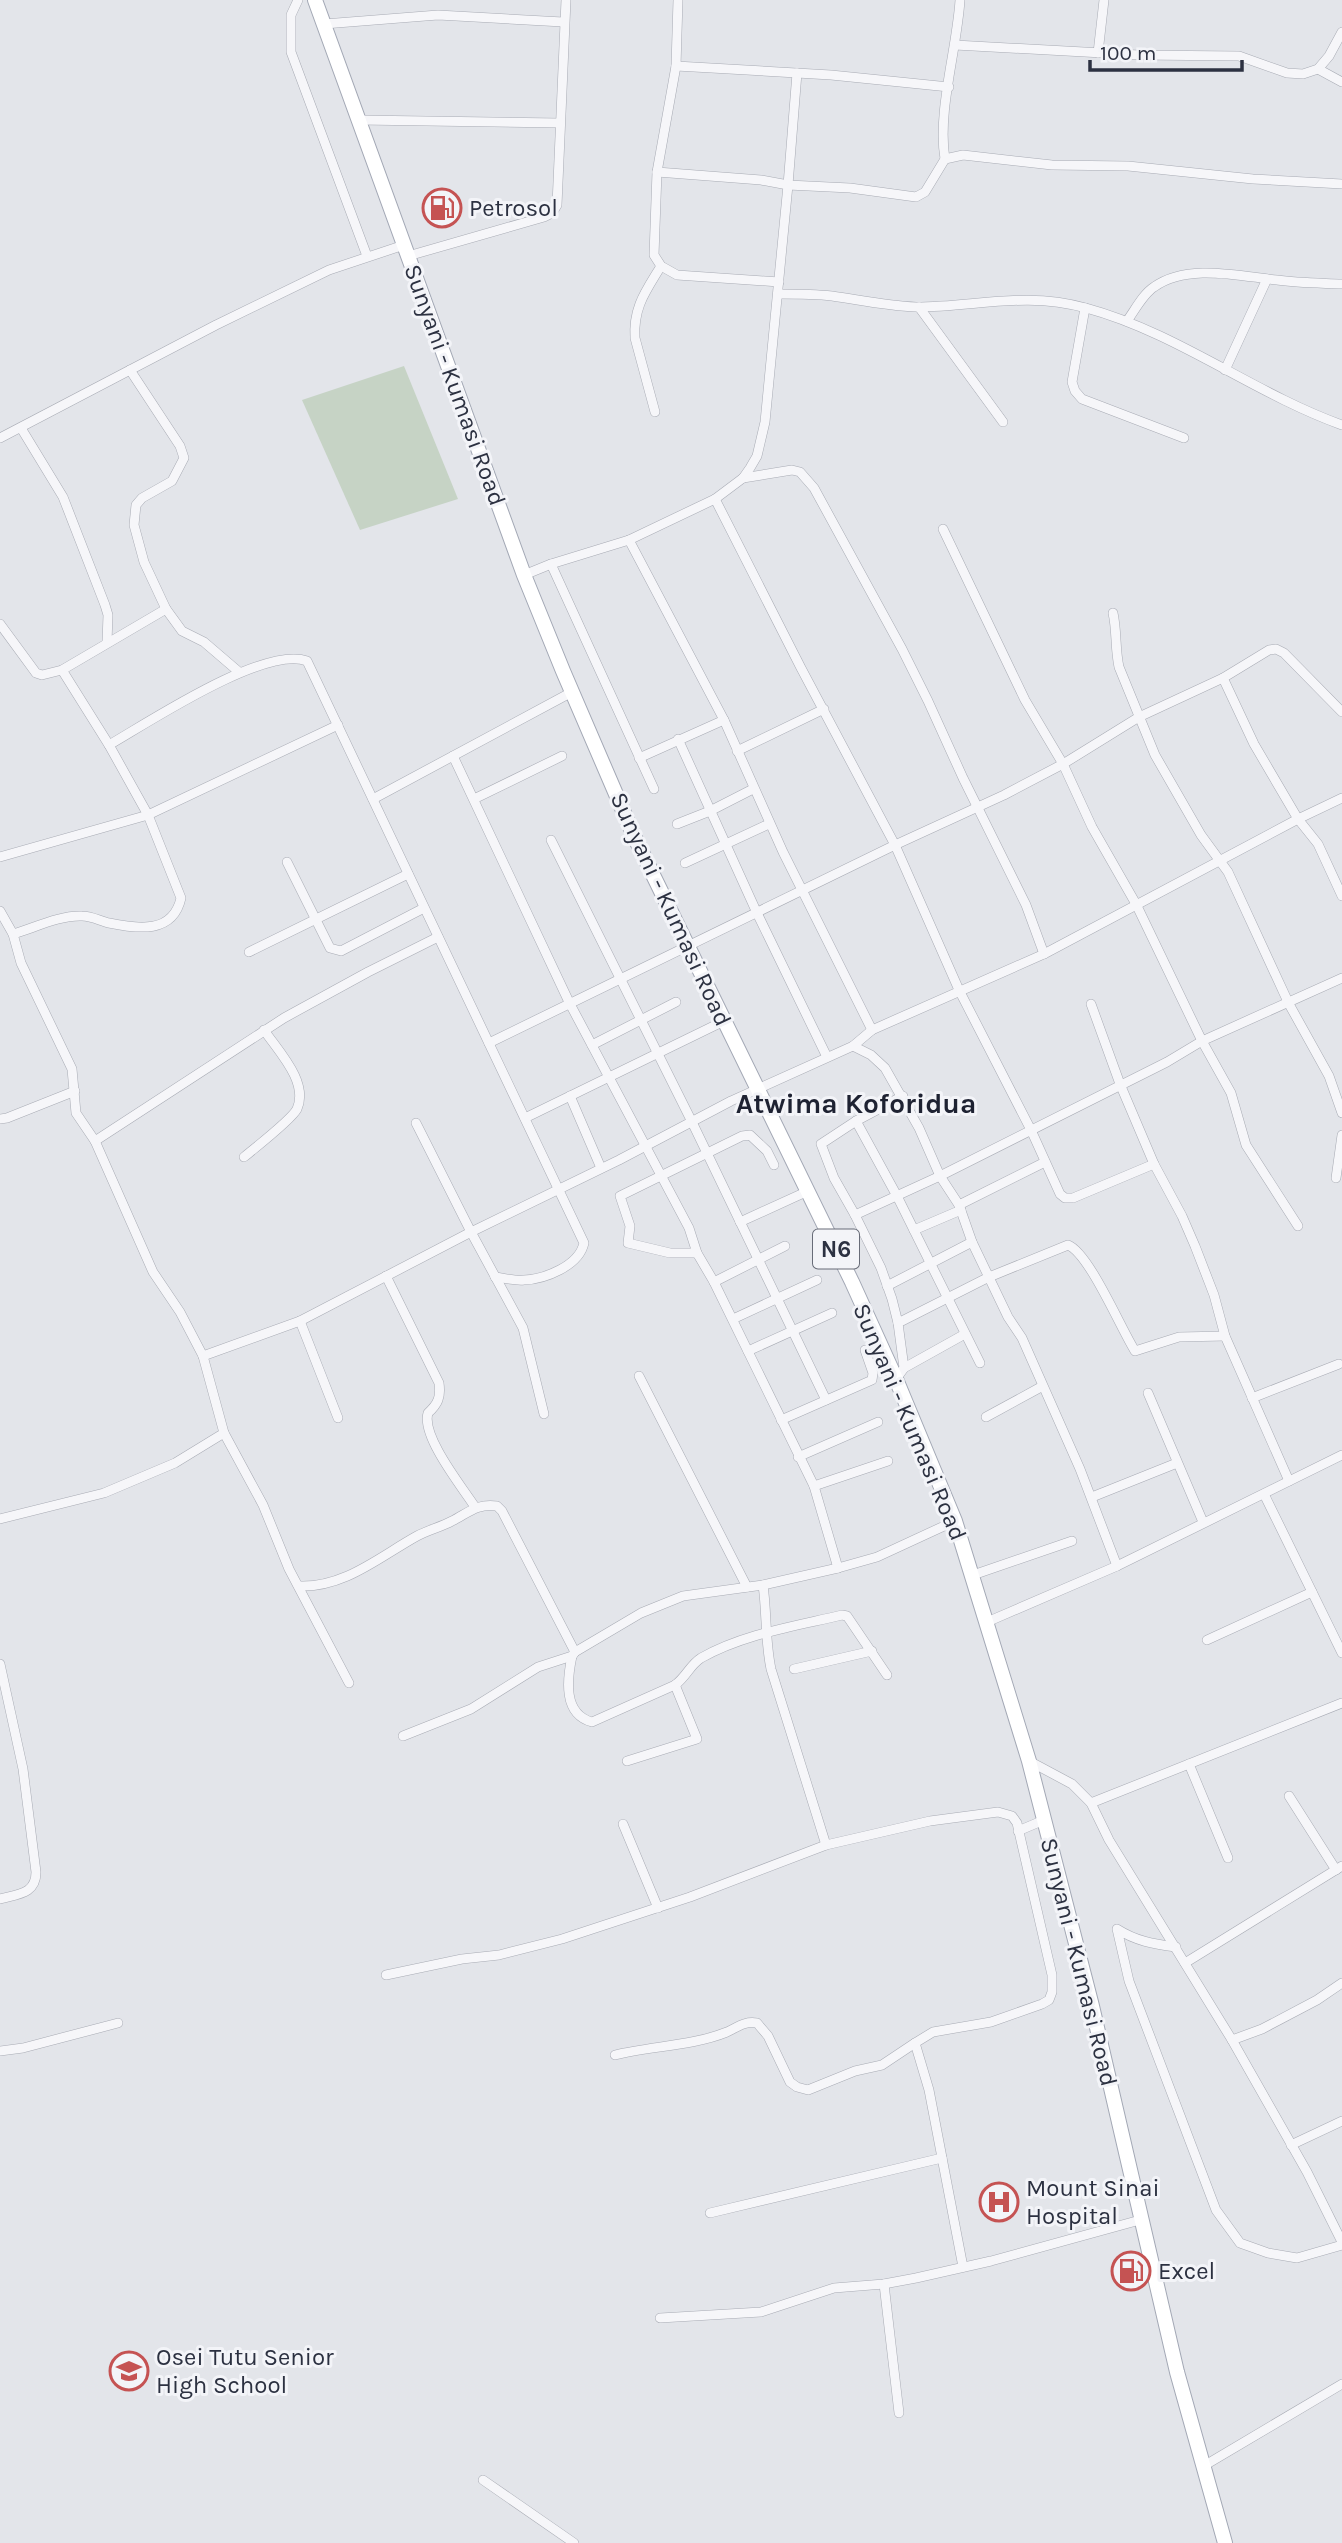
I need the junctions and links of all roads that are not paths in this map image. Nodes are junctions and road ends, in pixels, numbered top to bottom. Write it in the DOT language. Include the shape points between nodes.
graph roads {
  1 [pos="298,0"];
  2 [pos="315,0"];
  3 [pos="566,0"];
  4 [pos="678,0"];
  5 [pos="960,0"];
  6 [pos="1104,0"];
  7 [pos="564,22"];
  8 [pos="324,24"];
  9 [pos="1342,33"];
  10 [pos="955,45"];
  11 [pos="1098,53"];
  12 [pos="676,66"];
  13 [pos="1318,69"];
  14 [pos="797,73"];
  15 [pos="1342,82"];
  16 [pos="949,87"];
  17 [pos="360,120"];
  18 [pos="559,123"];
  19 [pos="945,159"];
  20 [pos="657,172"];
  21 [pos="1342,184"];
  22 [pos="788,185"];
  23 [pos="406,251"];
  24 [pos="367,256"];
  25 [pos="661,266"];
  26 [pos="1267,279"];
  27 [pos="779,282"];
  28 [pos="1342,284"];
  29 [pos="778,294"];
  30 [pos="919,307"];
  31 [pos="1085,308"];
  32 [pos="1127,321"];
  33 [pos="130,370"];
  34 [pos="1225,370"];
  35 [pos="655,412"];
  36 [pos="1003,422"];
  37 [pos="1342,425"];
  38 [pos="21,428"];
  39 [pos="0,438"];
  40 [pos="1184,438"];
  41 [pos="743,478"];
  42 [pos="715,499"];
  43 [pos="943,529"];
  44 [pos="629,540"];
  45 [pos="551,564"];
  46 [pos="524,575"];
  47 [pos="166,609"];
  48 [pos="1113,613"];
  49 [pos="0,624"];
  50 [pos="107,642"];
  51 [pos="62,670"];
  52 [pos="239,672"];
  53 [pos="1223,678"];
  54 [pos="572,692"];
  55 [pos="824,709"];
  56 [pos="1342,712"];
  57 [pos="1139,717"];
  58 [pos="724,720"];
  59 [pos="338,725"];
  60 [pos="678,739"];
  61 [pos="109,745"];
  62 [pos="737,751"];
  63 [pos="453,756"];
  64 [pos="562,756"];
  65 [pos="639,758"];
  66 [pos="1063,764"];
  67 [pos="653,789"];
  68 [pos="753,789"];
  69 [pos="1342,798"];
  70 [pos="373,800"];
  71 [pos="474,800"];
  72 [pos="977,806"];
  73 [pos="710,811"];
  74 [pos="148,815"];
  75 [pos="1298,819"];
  76 [pos="677,824"];
  77 [pos="769,824"];
  78 [pos="551,840"];
  79 [pos="726,844"];
  80 [pos="895,845"];
  81 [pos="0,857"];
  82 [pos="1220,860"];
  83 [pos="287,862"];
  84 [pos="684,863"];
  85 [pos="408,874"];
  86 [pos="802,891"];
  87 [pos="1342,896"];
  88 [pos="1136,904"];
  89 [pos="424,908"];
  90 [pos="0,911"];
  91 [pos="757,914"];
  92 [pos="317,919"];
  93 [pos="13,934"];
  94 [pos="438,937"];
  95 [pos="688,947"];
  96 [pos="250,952"];
  97 [pos="1044,954"];
  98 [pos="620,978"];
  99 [pos="1342,978"];
  100 [pos="959,990"];
  101 [pos="569,1002"];
  102 [pos="676,1002"];
  103 [pos="1091,1004"];
  104 [pos="1289,1004"];
  105 [pos="640,1021"];
  106 [pos="724,1021"];
  107 [pos="264,1030"];
  108 [pos="872,1030"];
  109 [pos="1202,1041"];
  110 [pos="489,1043"];
  111 [pos="592,1045"];
  112 [pos="853,1046"];
  113 [pos="656,1054"];
  114 [pos="827,1057"];
  115 [pos="608,1077"];
  116 [pos="1120,1084"];
  117 [pos="756,1088"];
  118 [pos="75,1091"];
  119 [pos="570,1096"];
  120 [pos="902,1096"];
  121 [pos="1342,1113"];
  122 [pos="525,1118"];
  123 [pos="0,1119"];
  124 [pos="856,1121"];
  125 [pos="692,1122"];
  126 [pos="416,1123"];
  127 [pos="1031,1130"];
  128 [pos="1342,1135"];
  129 [pos="95,1141"];
  130 [pos="646,1146"];
  131 [pos="708,1154"];
  132 [pos="244,1157"];
  133 [pos="1045,1162"];
  134 [pos="1154,1164"];
  135 [pos="774,1165"];
  136 [pos="601,1168"];
  137 [pos="661,1176"];
  138 [pos="940,1176"];
  139 [pos="1336,1178"];
  140 [pos="557,1189"];
  141 [pos="808,1191"];
  142 [pos="897,1196"];
  143 [pos="960,1208"];
  144 [pos="855,1215"];
  145 [pos="740,1222"];
  146 [pos="1298,1226"];
  147 [pos="914,1230"];
  148 [pos="471,1232"];
  149 [pos="972,1242"];
  150 [pos="785,1247"];
  151 [pos="697,1253"];
  152 [pos="758,1259"];
  153 [pos="931,1265"];
  154 [pos="386,1276"];
  155 [pos="495,1277"];
  156 [pos="989,1277"];
  157 [pos="817,1279"];
  158 [pos="715,1282"];
  159 [pos="887,1286"];
  160 [pos="777,1298"];
  161 [pos="948,1299"];
  162 [pos="832,1313"];
  163 [pos="733,1320"];
  164 [pos="300,1321"];
  165 [pos="898,1323"];
  166 [pos="793,1331"];
  167 [pos="965,1334"];
  168 [pos="1225,1336"];
  169 [pos="865,1350"];
  170 [pos="748,1351"];
  171 [pos="203,1356"];
  172 [pos="980,1363"];
  173 [pos="1339,1364"];
  174 [pos="900,1374"];
  175 [pos="639,1376"];
  176 [pos="1041,1387"];
  177 [pos="1148,1394"];
  178 [pos="1252,1398"];
  179 [pos="826,1400"];
  180 [pos="544,1414"];
  181 [pos="986,1417"];
  182 [pos="338,1418"];
  183 [pos="781,1420"];
  184 [pos="878,1422"];
  185 [pos="224,1433"];
  186 [pos="1342,1455"];
  187 [pos="798,1457"];
  188 [pos="888,1461"];
  189 [pos="1177,1463"];
  190 [pos="1289,1481"];
  191 [pos="814,1486"];
  192 [pos="1264,1494"];
  193 [pos="1092,1497"];
  194 [pos="475,1507"];
  195 [pos="0,1519"];
  196 [pos="955,1521"];
  197 [pos="1203,1522"];
  198 [pos="1072,1541"];
  199 [pos="1118,1566"];
  200 [pos="838,1568"];
  201 [pos="973,1575"];
  202 [pos="762,1585"];
  203 [pos="299,1586"];
  204 [pos="747,1587"];
  205 [pos="1312,1592"];
  206 [pos="987,1622"];
  207 [pos="766,1633"];
  208 [pos="1207,1640"];
  209 [pos="872,1651"];
  210 [pos="1342,1653"];
  211 [pos="573,1654"];
  212 [pos="0,1664"];
  213 [pos="794,1669"];
  214 [pos="887,1675"];
  215 [pos="349,1683"];
  216 [pos="675,1685"];
  217 [pos="1342,1703"];
  218 [pos="403,1737"];
  219 [pos="1029,1760"];
  220 [pos="627,1761"];
  221 [pos="1189,1764"];
  222 [pos="1289,1796"];
  223 [pos="1091,1802"];
  224 [pos="1044,1820"];
  225 [pos="623,1824"];
  226 [pos="1018,1832"];
  227 [pos="826,1845"];
  228 [pos="1228,1858"];
  229 [pos="1339,1868"];
  230 [pos="0,1899"];
  231 [pos="658,1908"];
  232 [pos="1176,1947"];
  233 [pos="1185,1963"];
  234 [pos="386,1975"];
  235 [pos="1342,1983"];
  236 [pos="118,2023"];
  237 [pos="1232,2040"];
  238 [pos="915,2043"];
  239 [pos="0,2051"];
  240 [pos="615,2055"];
  241 [pos="1342,2121"];
  242 [pos="1291,2145"];
  243 [pos="942,2158"];
  244 [pos="710,2213"];
  245 [pos="1140,2220"];
  246 [pos="1342,2243"];
  247 [pos="963,2267"];
  248 [pos="884,2284"];
  249 [pos="660,2318"];
  250 [pos="1342,2384"];
  251 [pos="899,2413"];
  252 [pos="1202,2468"];
  253 [pos="483,2480"];
  254 [pos="574,2543"];
  255 [pos="1226,2543"];
  1 -- 24 [label="street" via="291,15 291,52"];
  2 -- 8 [label="main road, Sunyani - Kumasi Road / N6"];
  3 -- 7 [label="street"];
  4 -- 12 [label="street"];
  5 -- 10 [label="street"];
  6 -- 11 [label="street"];
  7 -- 8 [label="street" via="438,15"];
  7 -- 18 [label="street"];
  8 -- 17 [label="main road, Sunyani - Kumasi Road / N6"];
  9 -- 13 [label="street"];
  10 -- 11 [label="street"];
  10 -- 16 [label="street"];
  11 -- 13 [label="street" via="1239,56 1287,74"];
  12 -- 14 [label="street"];
  12 -- 20 [label="street"];
  13 -- 15 [label="street"];
  14 -- 16 [label="street"];
  14 -- 22 [label="street"];
  16 -- 19 [label="street"];
  17 -- 18 [label="street"];
  17 -- 23 [label="main road, Sunyani - Kumasi Road / N6"];
  18 -- 23 [label="street" via="557,205 552,213"];
  19 -- 21 [label="street" via="963,155"];
  19 -- 22 [label="street" via="925,192 916,197"];
  20 -- 22 [label="street"];
  20 -- 25 [label="street" via="653,255"];
  22 -- 27 [label="street"];
  23 -- 24 [label="street"];
  23 -- 46 [label="main road, Sunyani - Kumasi Road / N6"];
  24 -- 33 [label="street" via="311,279"];
  25 -- 27 [label="street" via="677,275"];
  25 -- 35 [label="street" via="638,303 634,325"];
  26 -- 28 [label="street"];
  26 -- 32 [label="street" via="1196,274 1164,281 1151,288"];
  26 -- 34 [label="street"];
  27 -- 29 [label="street"];
  29 -- 30 [label="street"];
  29 -- 41 [label="street" via="761,441"];
  30 -- 31 [label="street" via="1036,299"];
  30 -- 36 [label="street"];
  31 -- 32 [label="street"];
  31 -- 40 [label="street" via="1072,383 1075,391 1082,399"];
  32 -- 34 [label="street"];
  33 -- 38 [label="street"];
  33 -- 47 [label="street" via="184,458 172,481 142,498 134,513 144,562"];
  34 -- 37 [label="street"];
  38 -- 39 [label="street"];
  38 -- 50 [label="street" via="63,497 106,605"];
  41 -- 42 [label="street"];
  41 -- 72 [label="street" via="792,470 800,472 814,488 902,649"];
  42 -- 44 [label="street"];
  42 -- 55 [label="street"];
  43 -- 66 [label="street" via="1016,681"];
  44 -- 45 [label="street"];
  44 -- 58 [label="street"];
  45 -- 46 [label="street"];
  45 -- 65 [label="street"];
  46 -- 54 [label="main road, Sunyani - Kumasi Road / N6"];
  47 -- 50 [label="street"];
  47 -- 52 [label="street" via="182,631 204,642"];
  48 -- 57 [label="street" via="1116,655"];
  49 -- 51 [label="street" via="36,673"];
  50 -- 51 [label="street"];
  51 -- 61 [label="street"];
  52 -- 59 [label="street" via="291,658 307,661"];
  52 -- 61 [label="street"];
  53 -- 56 [label="street" via="1276,649"];
  53 -- 57 [label="street"];
  53 -- 75 [label="street" via="1254,744"];
  54 -- 63 [label="street"];
  54 -- 95 [label="main road, Sunyani - Kumasi Road / N6"];
  55 -- 62 [label="street"];
  55 -- 80 [label="street"];
  57 -- 66 [label="street"];
  57 -- 82 [label="street" via="1172,788"];
  58 -- 60 [label="street"];
  58 -- 62 [label="street"];
  59 -- 70 [label="street"];
  59 -- 74 [label="street"];
  60 -- 65 [label="street"];
  60 -- 73 [label="street"];
  61 -- 74 [label="street"];
  62 -- 68 [label="street"];
  63 -- 70 [label="street"];
  63 -- 71 [label="street"];
  64 -- 71 [label="street"];
  65 -- 67 [label="street"];
  66 -- 72 [label="street"];
  66 -- 88 [label="street"];
  68 -- 73 [label="street"];
  68 -- 77 [label="street"];
  69 -- 75 [label="street"];
  70 -- 85 [label="street"];
  71 -- 101 [label="street"];
  72 -- 80 [label="street"];
  72 -- 97 [label="street" via="1026,905"];
  73 -- 76 [label="street"];
  73 -- 79 [label="street"];
  74 -- 81 [label="street"];
  74 -- 93 [label="street" via="181,898 172,919 145,927 71,917"];
  75 -- 82 [label="street"];
  75 -- 87 [label="street" via="1318,844"];
  77 -- 79 [label="street"];
  77 -- 86 [label="street"];
  78 -- 98 [label="street"];
  79 -- 84 [label="street"];
  79 -- 91 [label="street"];
  80 -- 86 [label="street"];
  80 -- 100 [label="street"];
  82 -- 88 [label="street"];
  82 -- 104 [label="street"];
  83 -- 92 [label="street"];
  85 -- 89 [label="street"];
  85 -- 92 [label="street"];
  86 -- 91 [label="street"];
  86 -- 108 [label="street"];
  88 -- 97 [label="street"];
  88 -- 109 [label="street"];
  89 -- 92 [label="street" via="341,951 330,948"];
  89 -- 94 [label="street"];
  90 -- 93 [label="street"];
  91 -- 95 [label="street"];
  91 -- 114 [label="street"];
  92 -- 96 [label="street"];
  93 -- 118 [label="street" via="21,962 72,1069"];
  94 -- 107 [label="street"];
  94 -- 110 [label="street"];
  95 -- 98 [label="street"];
  95 -- 106 [label="main road, Sunyani - Kumasi Road / N6"];
  97 -- 100 [label="street"];
  98 -- 101 [label="street"];
  98 -- 105 [label="street"];
  99 -- 104 [label="street"];
  100 -- 108 [label="street"];
  100 -- 127 [label="street"];
  101 -- 110 [label="street"];
  101 -- 111 [label="street"];
  102 -- 105 [label="street"];
  103 -- 116 [label="street"];
  104 -- 109 [label="street"];
  104 -- 121 [label="street" via="1318,1054"];
  105 -- 111 [label="street"];
  105 -- 113 [label="street"];
  106 -- 113 [label="street"];
  106 -- 117 [label="main road, Sunyani - Kumasi Road / N6"];
  107 -- 129 [label="street"];
  107 -- 132 [label="street" via="297,1079 301,1094 297,1111"];
  108 -- 112 [label="street"];
  109 -- 116 [label="street"];
  109 -- 146 [label="street" via="1231,1093 1247,1145"];
  110 -- 122 [label="street"];
  111 -- 115 [label="street"];
  112 -- 114 [label="street"];
  112 -- 120 [label="street" via="886,1068"];
  113 -- 115 [label="street"];
  113 -- 125 [label="street"];
  114 -- 117 [label="street"];
  115 -- 119 [label="street"];
  115 -- 130 [label="street"];
  116 -- 127 [label="street"];
  116 -- 134 [label="street"];
  117 -- 125 [label="street"];
  117 -- 141 [label="main road, Sunyani - Kumasi Road / N6"];
  118 -- 123 [label="street"];
  118 -- 129 [label="street" via="76,1113"];
  119 -- 122 [label="street"];
  119 -- 136 [label="street"];
  120 -- 124 [label="street"];
  120 -- 138 [label="street"];
  122 -- 140 [label="street"];
  124 -- 142 [label="street"];
  124 -- 144 [label="street" via="823,1140 820,1148"];
  125 -- 130 [label="street"];
  125 -- 131 [label="street"];
  126 -- 148 [label="street"];
  127 -- 133 [label="street"];
  127 -- 138 [label="street"];
  128 -- 139 [label="street"];
  129 -- 171 [label="street" via="153,1272"];
  130 -- 136 [label="street"];
  130 -- 137 [label="street"];
  131 -- 135 [label="street" via="750,1135"];
  131 -- 137 [label="street"];
  131 -- 145 [label="street"];
  133 -- 134 [label="street" via="1065,1198"];
  133 -- 143 [label="street"];
  134 -- 168 [label="street" via="1195,1246"];
  136 -- 140 [label="street"];
  137 -- 151 [label="street"];
  137 -- 151 [label="street" via="620,1196 630,1226 627,1242 670,1253"];
  138 -- 142 [label="street"];
  138 -- 143 [label="street"];
  140 -- 148 [label="street"];
  140 -- 155 [label="street" via="583,1249 554,1273 523,1280"];
  141 -- 145 [label="street"];
  141 -- 174 [label="main road, Sunyani - Kumasi Road / N6"];
  142 -- 144 [label="street"];
  142 -- 147 [label="street"];
  143 -- 147 [label="street"];
  143 -- 149 [label="street"];
  144 -- 159 [label="street"];
  145 -- 152 [label="street"];
  147 -- 153 [label="street"];
  148 -- 154 [label="street"];
  148 -- 155 [label="street"];
  149 -- 153 [label="street"];
  149 -- 156 [label="street"];
  150 -- 152 [label="street"];
  151 -- 158 [label="street"];
  152 -- 158 [label="street"];
  152 -- 160 [label="street"];
  153 -- 159 [label="street"];
  153 -- 161 [label="street"];
  154 -- 164 [label="street"];
  154 -- 194 [label="street" via="439,1383 438,1404 428,1413 427,1428"];
  155 -- 180 [label="street" via="523,1328"];
  156 -- 161 [label="street"];
  156 -- 168 [label="street" via="1068,1245 1089,1266 1135,1351 1179,1337"];
  156 -- 176 [label="street" via="1022,1338"];
  157 -- 160 [label="street"];
  158 -- 163 [label="street"];
  159 -- 165 [label="street"];
  160 -- 163 [label="street"];
  160 -- 166 [label="street"];
  161 -- 165 [label="street"];
  161 -- 167 [label="street"];
  162 -- 166 [label="street"];
  163 -- 170 [label="street"];
  164 -- 171 [label="street"];
  164 -- 182 [label="street"];
  165 -- 174 [label="street"];
  166 -- 170 [label="street"];
  166 -- 179 [label="street"];
  167 -- 172 [label="street"];
  167 -- 174 [label="street"];
  168 -- 178 [label="street"];
  169 -- 179 [label="street" via="872,1380"];
  170 -- 183 [label="street"];
  171 -- 185 [label="street"];
  173 -- 178 [label="street"];
  174 -- 196 [label="main road, Sunyani - Kumasi Road / N6"];
  175 -- 204 [label="street"];
  176 -- 181 [label="street"];
  176 -- 193 [label="street"];
  177 -- 189 [label="street"];
  178 -- 190 [label="street"];
  179 -- 183 [label="street"];
  183 -- 187 [label="street"];
  184 -- 187 [label="street"];
  185 -- 195 [label="street" via="157,1472 104,1493"];
  185 -- 203 [label="street"];
  186 -- 190 [label="street"];
  187 -- 191 [label="street"];
  188 -- 191 [label="street"];
  189 -- 193 [label="street"];
  189 -- 197 [label="street"];
  190 -- 192 [label="street"];
  191 -- 200 [label="street"];
  192 -- 197 [label="street"];
  192 -- 205 [label="street"];
  193 -- 199 [label="street"];
  194 -- 203 [label="street" via="332,1583"];
  194 -- 211 [label="street" via="497,1506 502,1511"];
  196 -- 200 [label="street" via="877,1557"];
  196 -- 201 [label="main road, Sunyani - Kumasi Road / N6"];
  197 -- 199 [label="street"];
  198 -- 201 [label="street"];
  199 -- 206 [label="street"];
  200 -- 202 [label="street"];
  201 -- 206 [label="main road, Sunyani - Kumasi Road / N6"];
  202 -- 204 [label="street"];
  202 -- 207 [label="street"];
  203 -- 215 [label="street"];
  204 -- 211 [label="street" via="683,1596 657,1605"];
  205 -- 208 [label="street"];
  205 -- 210 [label="street"];
  206 -- 219 [label="main road, Sunyani - Kumasi Road / N6"];
  207 -- 209 [label="street" via="842,1615"];
  207 -- 216 [label="street" via="703,1657"];
  207 -- 227 [label="street" via="783,1715"];
  209 -- 213 [label="street"];
  209 -- 214 [label="street"];
  211 -- 216 [label="street" via="569,1696 572,1707 587,1721"];
  211 -- 218 [label="street" via="538,1667 471,1709"];
  212 -- 230 [label="street" via="23,1769 36,1880 26,1893"];
  216 -- 220 [label="street" via="697,1739"];
  217 -- 221 [label="street"];
  219 -- 223 [label="street" via="1072,1784"];
  219 -- 224 [label="main road, Sunyani - Kumasi Road / N6"];
  221 -- 223 [label="street"];
  221 -- 228 [label="street"];
  222 -- 229 [label="street"];
  223 -- 232 [label="street" via="1109,1840"];
  224 -- 226 [label="street"];
  224 -- 245 [label="main road, Sunyani - Kumasi Road / N6"];
  225 -- 231 [label="street"];
  226 -- 227 [label="street" via="1015,1819 998,1812 930,1821"];
  226 -- 238 [label="street" via="1051,1970 1049,2000 991,2022 933,2032"];
  227 -- 231 [label="street"];
  229 -- 233 [label="street"];
  231 -- 234 [label="street" via="499,1955"];
  232 -- 233 [label="street"];
  232 -- 246 [label="street" via="1147,1943 1117,1929 1129,1981 1216,2210 1240,2243 1268,2253 1297,2258"];
  233 -- 237 [label="street"];
  235 -- 237 [label="street" via="1262,2029"];
  236 -- 239 [label="street"];
  237 -- 242 [label="street"];
  238 -- 240 [label="street" via="882,2065 808,2090 790,2082 770,2040 750,2022 705,2038"];
  238 -- 243 [label="street"];
  241 -- 242 [label="street"];
  242 -- 246 [label="street"];
  243 -- 244 [label="street"];
  243 -- 247 [label="street"];
  245 -- 247 [label="street"];
  245 -- 252 [label="main road, Sunyani - Kumasi Road / N6"];
  247 -- 248 [label="street"];
  248 -- 249 [label="street" via="834,2288 761,2312"];
  248 -- 251 [label="street"];
  250 -- 252 [label="street"];
  252 -- 255 [label="main road, Sunyani - Kumasi Road / N6"];
  253 -- 254 [label="street"];
}
